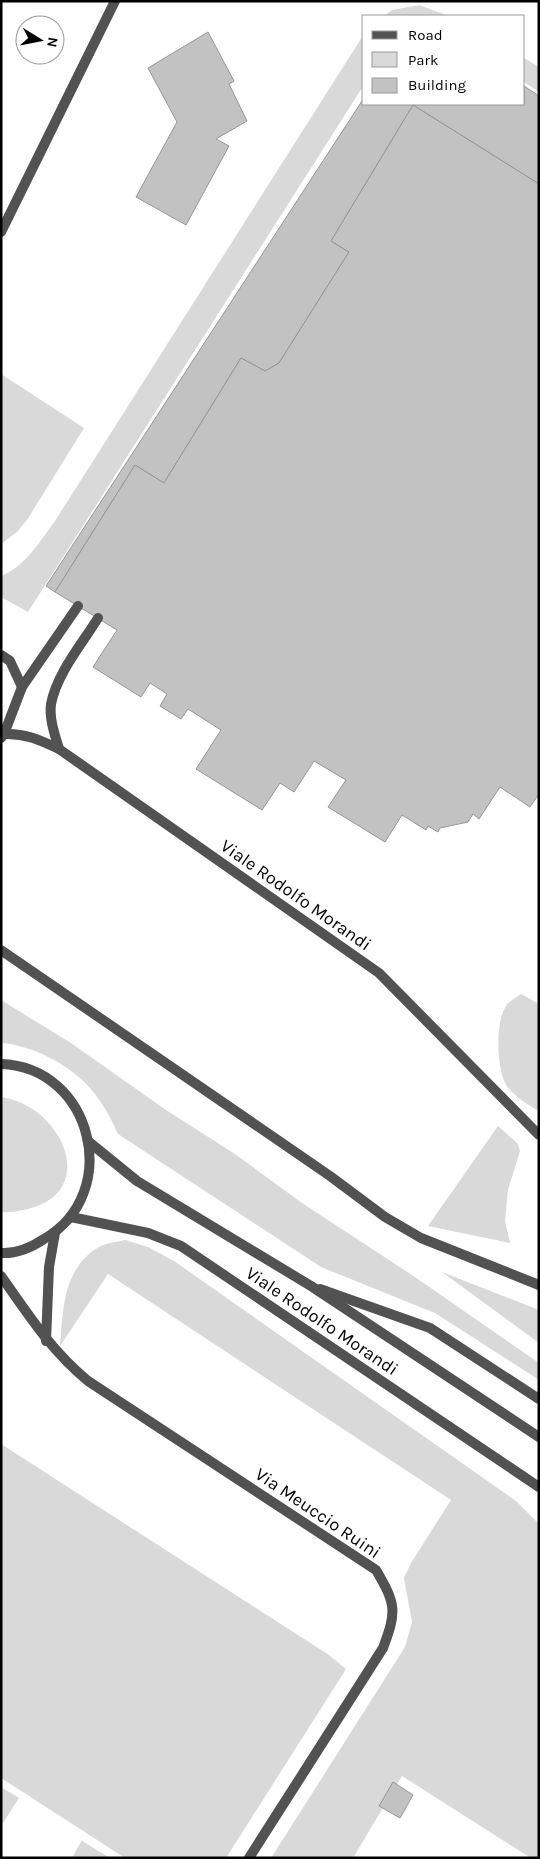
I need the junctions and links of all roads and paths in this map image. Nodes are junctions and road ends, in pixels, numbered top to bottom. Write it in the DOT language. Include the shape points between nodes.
graph roads {
  1 [pos="115,1"];
  2 [pos="1,232"];
  3 [pos="78,606"];
  4 [pos="98,618"];
  5 [pos="1,654"];
  6 [pos="22,687"];
  7 [pos="2,736"];
  8 [pos="59,749"];
  9 [pos="1,950"];
  10 [pos="1,1064"];
  11 [pos="539,1135"];
  12 [pos="90,1142"];
  13 [pos="71,1217"];
  14 [pos="54,1233"];
  15 [pos="1,1253"];
  16 [pos="1,1276"];
  17 [pos="538,1285"];
  18 [pos="310,1286"];
  19 [pos="46,1342"];
  20 [pos="539,1399"];
  21 [pos="539,1437"];
  22 [pos="539,1487"];
  23 [pos="249,1858"];
  1 -- 2 [label="street"];
  3 -- 6 [label="street"];
  4 -- 8 [label="street" via="58,682 51,705 52,726"];
  5 -- 6 [label="street" via="10,661"];
  6 -- 7 [label="street"];
  7 -- 8 [label="street, Viale Rodolfo Morandi" via="32,736"];
  8 -- 11 [label="street, Viale Rodolfo Morandi" via="379,973"];
  9 -- 17 [label="street" via="386,1217 421,1238"];
  10 -- 12 [label="street" via="33,1070 54,1082 82,1119"];
  12 -- 13 [label="street" via="88,1181"];
  12 -- 18 [label="street, Viale Rodolfo Morandi" via="137,1181"];
  13 -- 14 [label="street"];
  13 -- 22 [label="street, Viale Rodolfo Morandi" via="148,1233 181,1246"];
  14 -- 15 [label="street" via="32,1247"];
  14 -- 19 [label="street"];
  16 -- 19 [label="street, Via Meuccio Ruini"];
  18 -- 20 [label="street, Viale Rodolfo Morandi" via="430,1328"];
  18 -- 21 [label="street, Viale Rodolfo Morandi"];
  19 -- 23 [label="street, Via Meuccio Ruini" via="88,1381 376,1570 390,1593 394,1620 383,1648"];
}
